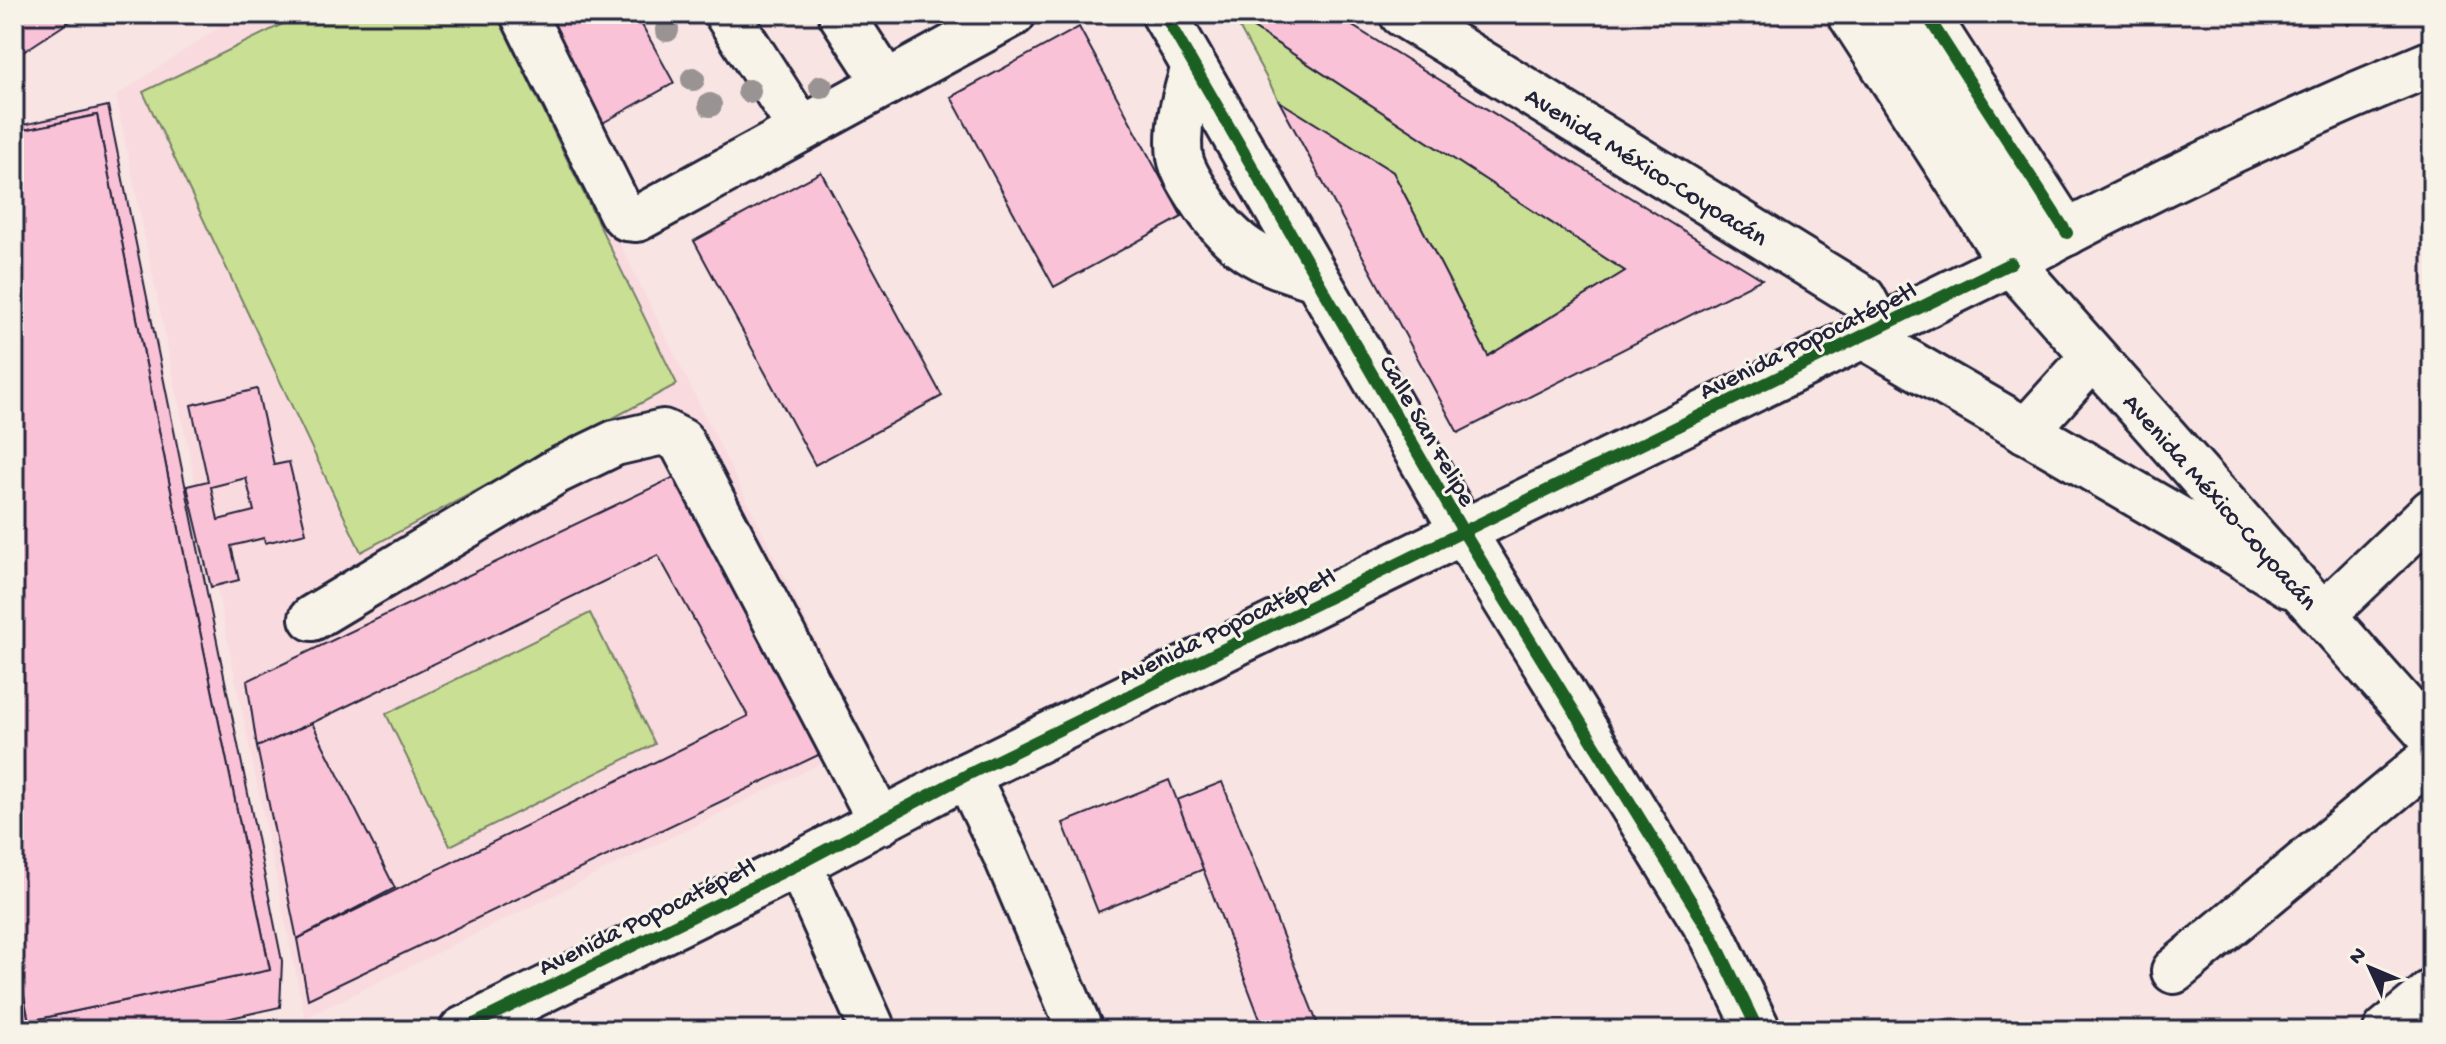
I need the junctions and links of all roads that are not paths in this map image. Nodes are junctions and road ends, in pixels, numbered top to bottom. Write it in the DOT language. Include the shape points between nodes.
graph roads {
  1 [pos="523,14"];
  2 [pos="727,14"];
  3 [pos="841,14"];
  4 [pos="1013,14"];
  5 [pos="1164,14"];
  6 [pos="1402,14"];
  7 [pos="1850,14"];
  8 [pos="1898,14"];
  9 [pos="1926,14"];
  10 [pos="947,29"];
  11 [pos="2432,63"];
  12 [pos="1194,67"];
  13 [pos="886,83"];
  14 [pos="801,129"];
  15 [pos="2042,246"];
  16 [pos="1316,278"];
  17 [pos="1871,332"];
  18 [pos="2093,357"];
  19 [pos="2026,431"];
  20 [pos="2432,511"];
  21 [pos="1464,533"];
  22 [pos="2313,604"];
  23 [pos="312,618"];
  24 [pos="2432,738"];
  25 [pos="2432,757"];
  26 [pos="967,775"];
  27 [pos="881,822"];
  28 [pos="799,864"];
  29 [pos="2174,971"];
  30 [pos="2432,992"];
  31 [pos="462,1030"];
  32 [pos="873,1030"];
  33 [pos="1080,1030"];
  34 [pos="1758,1030"];
  35 [pos="2386,1030"];
  1 -- 14 [label="main road" via="627,218 637,219"];
  2 -- 14 [label="main road"];
  3 -- 13 [label="main road"];
  4 -- 10 [label="main road"];
  5 -- 12 [label="main road, Calle San Felipe"];
  6 -- 17 [label="main road, Avenida México-Coyoacán" via="1863,298"];
  7 -- 15 [label="main road"];
  8 -- 15 [label="main road"];
  9 -- 15 [label="main road"];
  10 -- 13 [label="main road"];
  11 -- 15 [label="main road, Avenida Popocatépetl" via="2326,106"];
  12 -- 16 [label="main road, Calle San Felipe"];
  12 -- 16 [label="main road" via="1180,135 1181,160 1193,187 1227,235 1248,251 1277,267"];
  13 -- 14 [label="main road"];
  15 -- 17 [label="main road, Avenida Popocatépetl"];
  15 -- 18 [label="main road, Avenida México-Coyoacán"];
  16 -- 21 [label="main road, Calle San Felipe"];
  17 -- 19 [label="main road"];
  17 -- 21 [label="main road, Avenida Popocatépetl"];
  18 -- 19 [label="main road"];
  18 -- 22 [label="main road, Avenida México-Coyoacán"];
  19 -- 22 [label="main road" via="2224,545"];
  20 -- 22 [label="main road"];
  21 -- 26 [label="main road, Avenida Popocatépetl"];
  21 -- 34 [label="main road, Calle San Felipe" via="1713,937"];
  22 -- 24 [label="main road, Avenida México-Coyoacán"];
  23 -- 27 [label="main road" via="557,471 615,443 663,432 681,441"];
  25 -- 29 [label="main road"];
  26 -- 27 [label="main road, Avenida Popocatépetl"];
  26 -- 33 [label="main road"];
  27 -- 28 [label="main road, Avenida Popocatépetl"];
  28 -- 31 [label="main road, Avenida Popocatépetl"];
  28 -- 32 [label="main road"];
  30 -- 35 [label="main road"];
}
